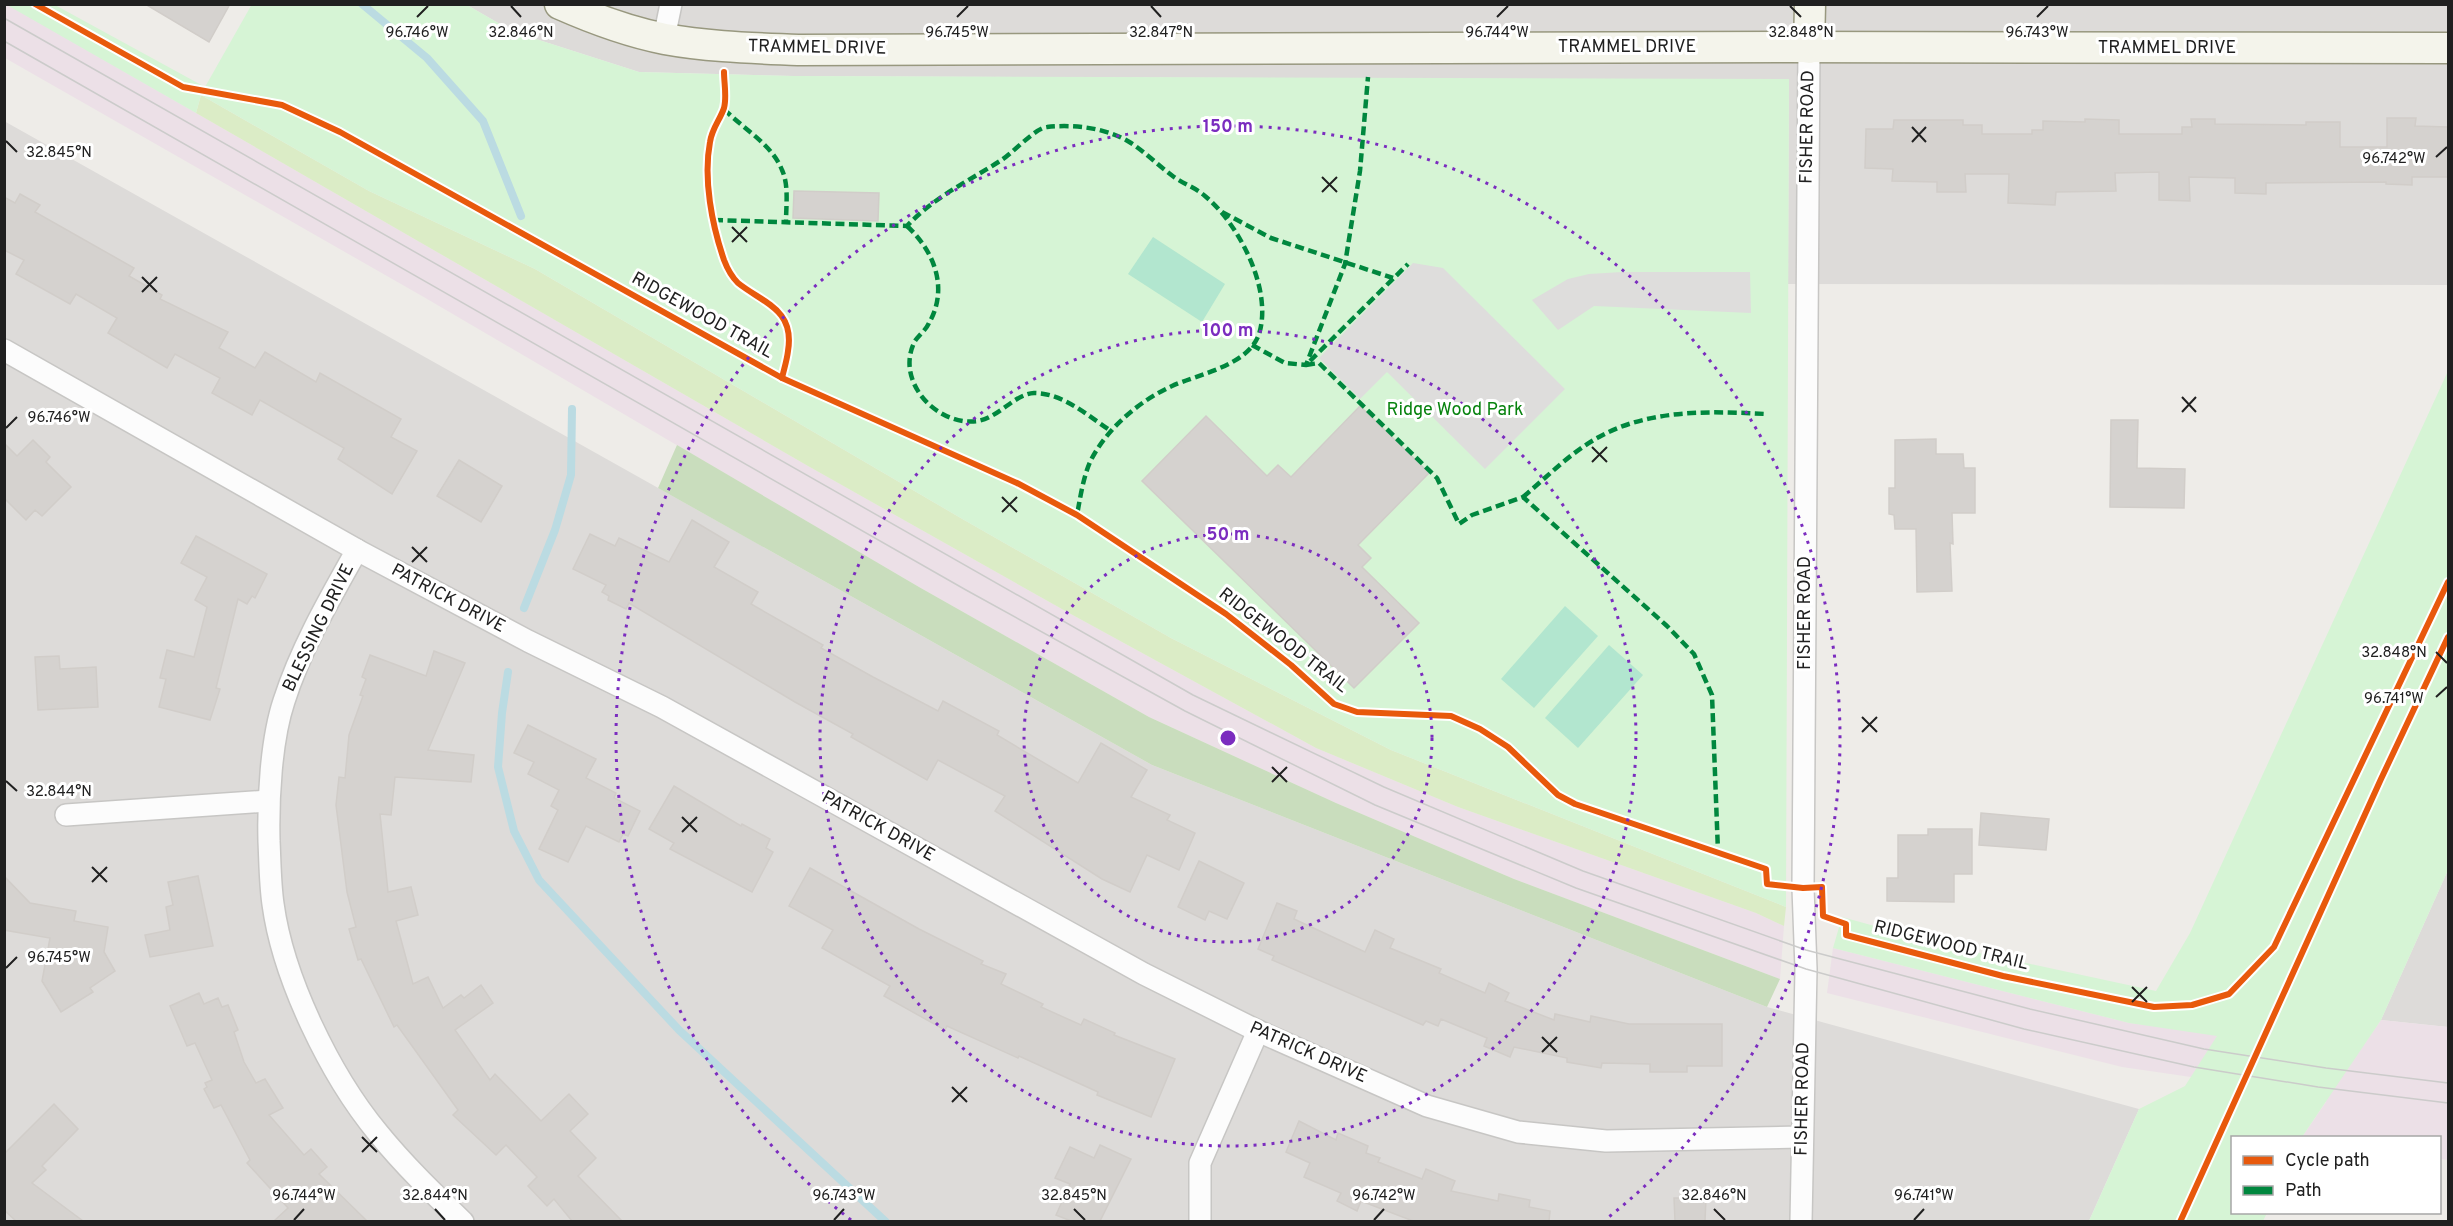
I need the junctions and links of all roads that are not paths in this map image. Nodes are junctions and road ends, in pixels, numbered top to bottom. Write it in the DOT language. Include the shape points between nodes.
graph roads {
  1 [pos="560,4"];
  2 [pos="671,4"];
  3 [pos="1810,4"];
  4 [pos="664,39"];
  5 [pos="1809,48"];
  6 [pos="2448,48"];
  7 [pos="4,350"];
  8 [pos="357,550"];
  9 [pos="268,801"];
  10 [pos="66,815"];
  11 [pos="1258,1031"];
  12 [pos="1801,1137"];
  13 [pos="463,1221"];
  14 [pos="1200,1221"];
  15 [pos="1801,1221"];
  1 -- 4 [label="street, TRAMMEL DRIVE" via="597,20"];
  2 -- 4 [label="street"];
  3 -- 5 [label="street, FISHER ROAD"];
  4 -- 5 [label="street, TRAMMEL DRIVE" via="798,50"];
  5 -- 6 [label="street, TRAMMEL DRIVE"];
  5 -- 12 [label="street, FISHER ROAD" via="1803,888 1806,969"];
  7 -- 8 [label="street, PATRICK DRIVE"];
  8 -- 9 [label="street, BLESSING DRIVE" via="327,603 283,703"];
  8 -- 11 [label="street, PATRICK DRIVE" via="662,707 1144,974"];
  9 -- 10 [label="street"];
  9 -- 13 [label="street, BLESSING DRIVE" via="272,903 282,947 304,1009 350,1096 370,1123 415,1175"];
  11 -- 12 [label="street, PATRICK DRIVE" via="1427,1106 1518,1132 1606,1141"];
  11 -- 14 [label="street" via="1200,1163"];
  12 -- 15 [label="street, FISHER ROAD"];
}
